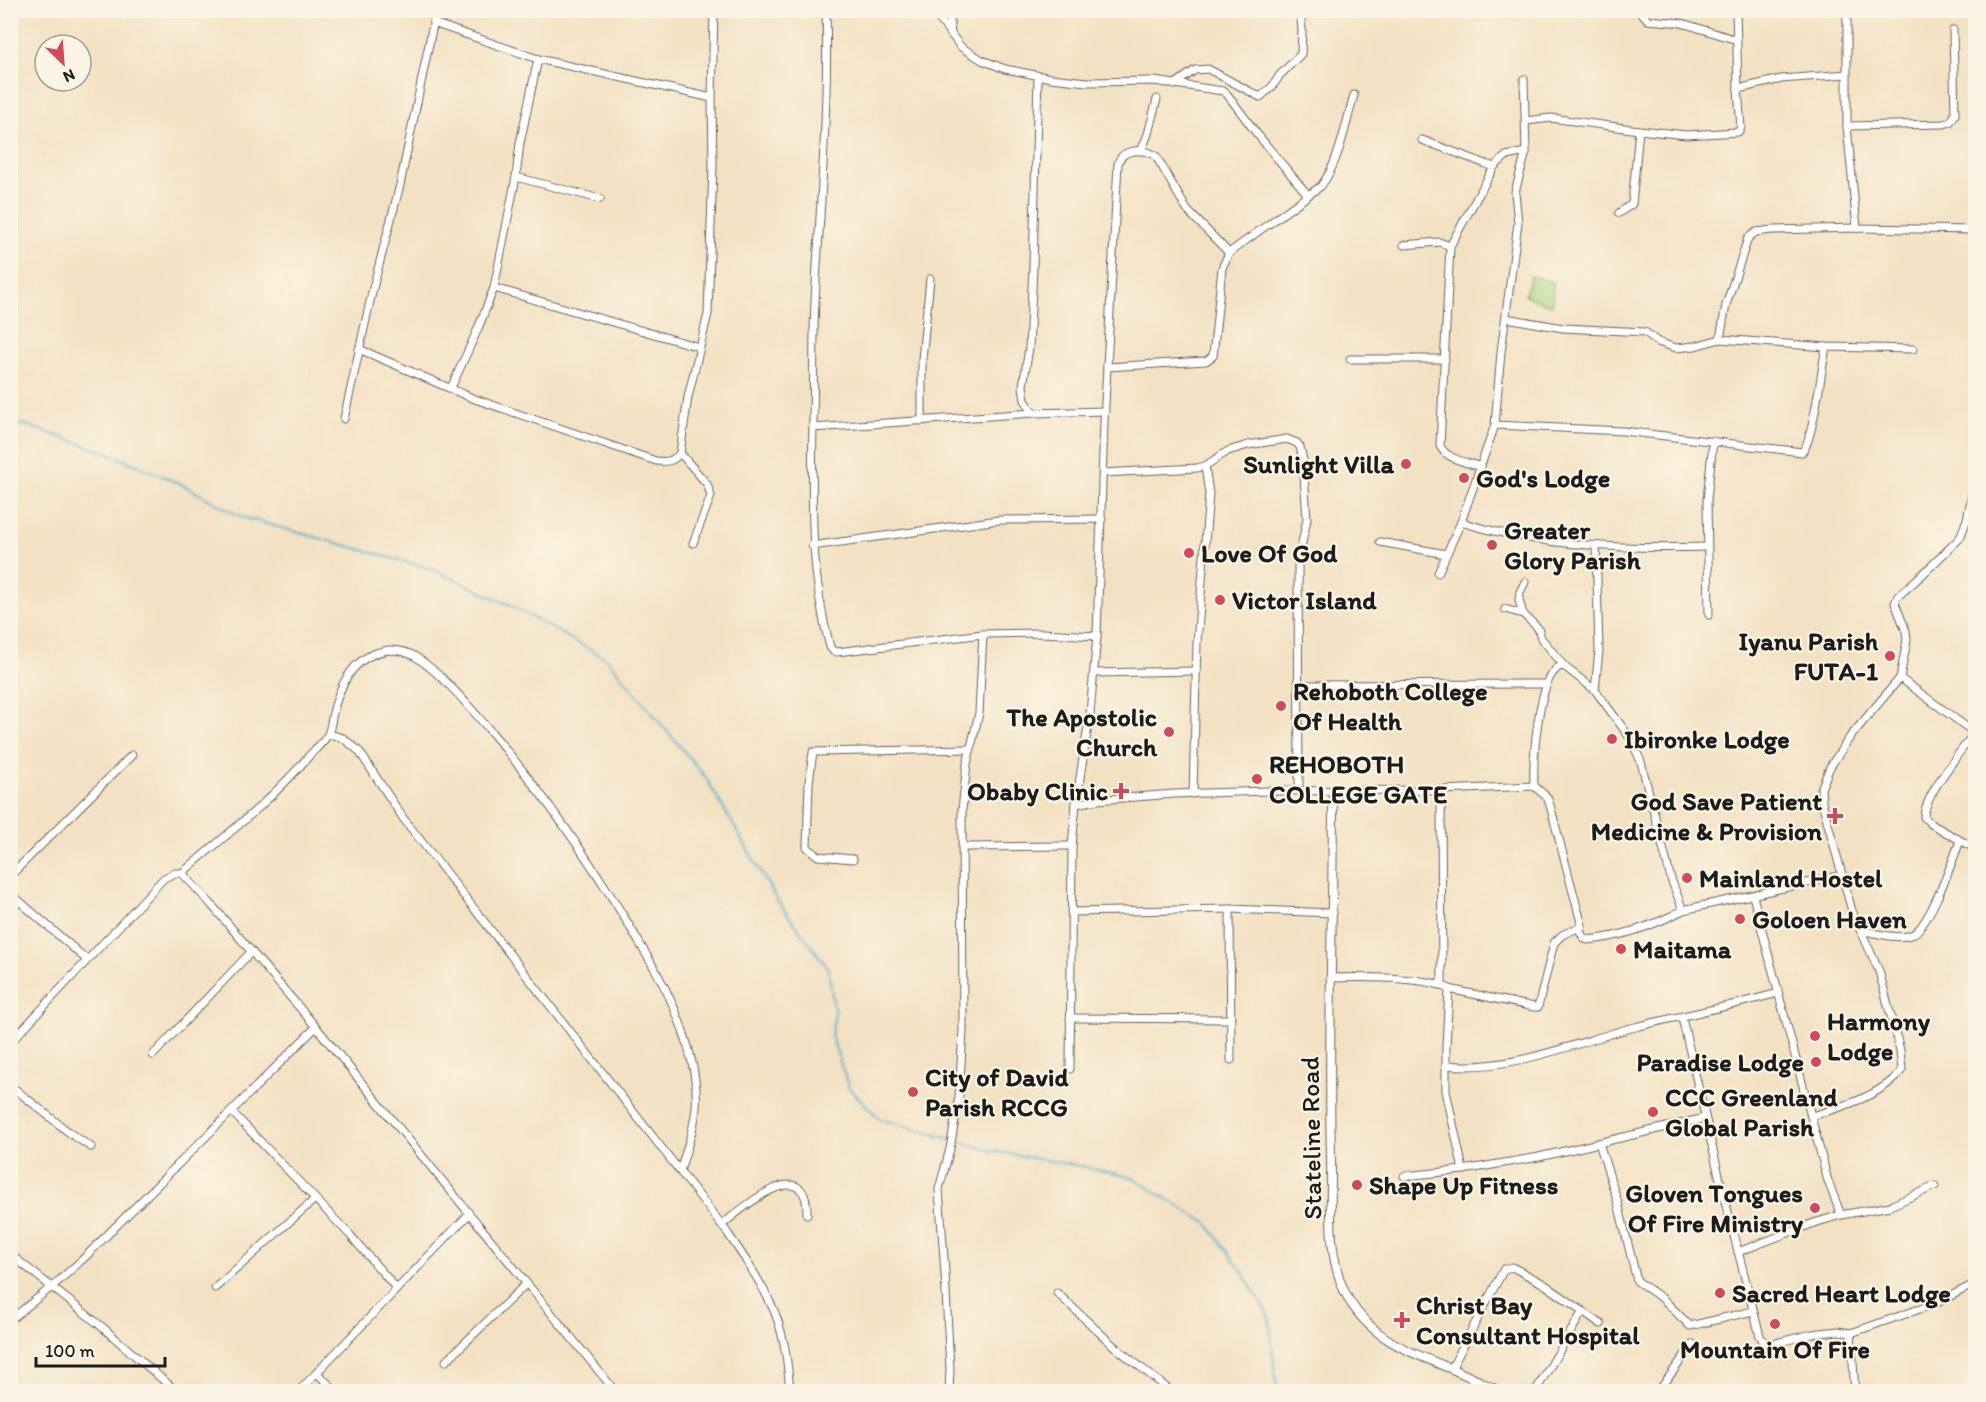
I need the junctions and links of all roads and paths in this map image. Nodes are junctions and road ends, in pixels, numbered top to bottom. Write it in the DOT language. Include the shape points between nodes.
graph roads {
  1 [pos="436,10"];
  2 [pos="714,10"];
  3 [pos="826,10"];
  4 [pos="933,10"];
  5 [pos="949,10"];
  6 [pos="1300,10"];
  7 [pos="1639,10"];
  8 [pos="1736,10"];
  9 [pos="1847,10"];
  10 [pos="433,23"];
  11 [pos="1953,30"];
  12 [pos="951,34"];
  13 [pos="1737,40"];
  14 [pos="538,59"];
  15 [pos="1847,74"];
  16 [pos="1038,76"];
  17 [pos="1524,79"];
  18 [pos="1174,85"];
  19 [pos="1738,89"];
  20 [pos="1354,95"];
  21 [pos="712,98"];
  22 [pos="1157,99"];
  23 [pos="1526,121"];
  24 [pos="1847,126"];
  25 [pos="1639,130"];
  26 [pos="1422,140"];
  27 [pos="1141,151"];
  28 [pos="1526,152"];
  29 [pos="1494,167"];
  30 [pos="516,177"];
  31 [pos="1308,195"];
  32 [pos="600,199"];
  33 [pos="1619,213"];
  34 [pos="1857,228"];
  35 [pos="1976,230"];
  36 [pos="1404,245"];
  37 [pos="1450,246"];
  38 [pos="1229,253"];
  39 [pos="930,279"];
  40 [pos="494,288"];
  41 [pos="1506,318"];
  42 [pos="1720,339"];
  43 [pos="699,347"];
  44 [pos="1826,347"];
  45 [pos="359,349"];
  46 [pos="1913,349"];
  47 [pos="1350,359"];
  48 [pos="1445,359"];
  49 [pos="1107,367"];
  50 [pos="451,388"];
  51 [pos="1105,411"];
  52 [pos="1033,413"];
  53 [pos="344,419"];
  54 [pos="922,421"];
  55 [pos="1495,424"];
  56 [pos="813,428"];
  57 [pos="1713,441"];
  58 [pos="680,453"];
  59 [pos="1205,466"];
  60 [pos="1481,466"];
  61 [pos="1103,473"];
  62 [pos="1975,482"];
  63 [pos="1102,519"];
  64 [pos="1461,522"];
  65 [pos="1380,542"];
  66 [pos="693,543"];
  67 [pos="1596,545"];
  68 [pos="812,546"];
  69 [pos="1707,548"];
  70 [pos="1446,554"];
  71 [pos="1438,573"];
  72 [pos="1525,582"];
  73 [pos="1504,609"];
  74 [pos="1523,615"];
  75 [pos="1709,615"];
  76 [pos="983,634"];
  77 [pos="1097,636"];
  78 [pos="1565,667"];
  79 [pos="1197,671"];
  80 [pos="1094,673"];
  81 [pos="1900,678"];
  82 [pos="1546,684"];
  83 [pos="1300,685"];
  84 [pos="1595,690"];
  85 [pos="329,734"];
  86 [pos="1975,734"];
  87 [pos="971,749"];
  88 [pos="132,755"];
  89 [pos="1534,786"];
  90 [pos="1441,790"];
  91 [pos="1299,791"];
  92 [pos="1333,791"];
  93 [pos="1193,794"];
  94 [pos="1076,804"];
  95 [pos="1960,841"];
  96 [pos="1072,846"];
  97 [pos="963,847"];
  98 [pos="1976,849"];
  99 [pos="853,859"];
  100 [pos="182,873"];
  101 [pos="1843,875"];
  102 [pos="10,876"];
  103 [pos="10,893"];
  104 [pos="1753,896"];
  105 [pos="1230,909"];
  106 [pos="1683,910"];
  107 [pos="1071,912"];
  108 [pos="1332,913"];
  109 [pos="1582,926"];
  110 [pos="1860,930"];
  111 [pos="251,952"];
  112 [pos="87,960"];
  113 [pos="1331,978"];
  114 [pos="1446,987"];
  115 [pos="1778,993"];
  116 [pos="1070,1018"];
  117 [pos="1682,1018"];
  118 [pos="1230,1019"];
  119 [pos="316,1027"];
  120 [pos="10,1043"];
  121 [pos="153,1055"];
  122 [pos="1231,1060"];
  123 [pos="1446,1065"];
  124 [pos="1070,1069"];
  125 [pos="10,1085"];
  126 [pos="232,1112"];
  127 [pos="1811,1116"];
  128 [pos="1705,1118"];
  129 [pos="1599,1143"];
  130 [pos="90,1147"];
  131 [pos="1463,1170"];
  132 [pos="680,1171"];
  133 [pos="1404,1176"];
  134 [pos="1935,1186"];
  135 [pos="315,1199"];
  136 [pos="469,1214"];
  137 [pos="807,1214"];
  138 [pos="1840,1215"];
  139 [pos="722,1225"];
  140 [pos="1738,1252"];
  141 [pos="10,1254"];
  142 [pos="1976,1283"];
  143 [pos="526,1284"];
  144 [pos="53,1286"];
  145 [pos="215,1288"];
  146 [pos="396,1288"];
  147 [pos="1057,1293"];
  148 [pos="1583,1311"];
  149 [pos="1753,1311"];
  150 [pos="10,1320"];
  151 [pos="1601,1324"];
  152 [pos="1851,1333"];
  153 [pos="1693,1344"];
  154 [pos="446,1361"];
  155 [pos="1451,1369"];
  156 [pos="317,1373"];
  157 [pos="177,1392"];
  158 [pos="298,1392"];
  159 [pos="337,1392"];
  160 [pos="616,1392"];
  161 [pos="790,1392"];
  162 [pos="949,1392"];
  163 [pos="1172,1392"];
  164 [pos="1502,1392"];
  165 [pos="1535,1392"];
  166 [pos="1658,1392"];
  167 [pos="1855,1392"];
  1 -- 10 [label="street"];
  2 -- 21 [label="street"];
  3 -- 56 [label="street"];
  4 -- 12 [label="street"];
  5 -- 12 [label="street"];
  6 -- 18 [label="street" via="1301,54 1260,97 1208,69 1195,70"];
  7 -- 13 [label="street" via="1648,20 1682,23"];
  8 -- 13 [label="street"];
  9 -- 15 [label="street"];
  10 -- 14 [label="street"];
  10 -- 45 [label="street" via="400,185"];
  11 -- 24 [label="street" via="1953,119 1944,124"];
  12 -- 16 [label="street" via="961,47 982,60"];
  13 -- 19 [label="street"];
  14 -- 21 [label="street"];
  14 -- 30 [label="street"];
  15 -- 19 [label="street" via="1781,79"];
  15 -- 24 [label="street"];
  16 -- 18 [label="street"];
  16 -- 52 [label="street" via="1033,268 1023,386"];
  17 -- 23 [label="street"];
  18 -- 31 [label="street" via="1227,94"];
  19 -- 25 [label="street" via="1738,132 1686,135"];
  20 -- 31 [label="street" via="1330,172 1321,186"];
  21 -- 43 [label="street" via="708,314"];
  22 -- 27 [label="street"];
  23 -- 25 [label="street" via="1551,117"];
  23 -- 28 [label="street"];
  24 -- 34 [label="street"];
  25 -- 33 [label="street" via="1632,204"];
  26 -- 29 [label="street"];
  27 -- 38 [label="street" via="1159,159 1187,210"];
  27 -- 49 [label="street" via="1125,153 1118,164"];
  28 -- 29 [label="street" via="1506,156"];
  28 -- 41 [label="street" via="1515,192 1518,223"];
  29 -- 37 [label="street"];
  30 -- 32 [label="street"];
  30 -- 40 [label="street"];
  31 -- 38 [label="street"];
  34 -- 35 [label="street"];
  34 -- 42 [label="street" via="1772,230 1750,236 1726,305"];
  36 -- 37 [label="street" via="1439,242"];
  37 -- 48 [label="street"];
  38 -- 49 [label="street" via="1222,267 1211,358"];
  39 -- 54 [label="street" via="922,359"];
  40 -- 43 [label="street"];
  40 -- 50 [label="street"];
  41 -- 42 [label="street" via="1563,328 1645,332 1676,348"];
  41 -- 55 [label="street"];
  42 -- 44 [label="street"];
  43 -- 58 [label="street"];
  44 -- 46 [label="street"];
  44 -- 57 [label="street" via="1805,450 1798,453"];
  45 -- 50 [label="street"];
  45 -- 53 [label="street"];
  47 -- 48 [label="street"];
  48 -- 60 [label="street" via="1440,446 1449,456"];
  49 -- 51 [label="street"];
  50 -- 58 [label="street" via="656,461 672,460"];
  51 -- 52 [label="street"];
  51 -- 61 [label="street"];
  52 -- 54 [label="street"];
  54 -- 56 [label="street"];
  55 -- 57 [label="street"];
  55 -- 60 [label="street"];
  56 -- 68 [label="street"];
  57 -- 69 [label="street"];
  58 -- 66 [label="street" via="707,484 711,496"];
  59 -- 61 [label="street"];
  59 -- 79 [label="street" via="1209,494"];
  59 -- 83 [label="street" via="1228,451 1248,445 1287,439 1300,447 1307,519 1298,562"];
  60 -- 64 [label="street"];
  61 -- 63 [label="street"];
  62 -- 81 [label="street" via="1960,538 1895,603 1907,640"];
  63 -- 68 [label="street" via="999,520"];
  63 -- 77 [label="street"];
  64 -- 67 [label="street" via="1505,535"];
  64 -- 70 [label="street"];
  65 -- 70 [label="street"];
  67 -- 69 [label="street"];
  67 -- 84 [label="street" via="1599,650"];
  68 -- 76 [label="street" via="828,642 833,651"];
  69 -- 75 [label="street"];
  70 -- 71 [label="street"];
  72 -- 74 [label="street" via="1519,600"];
  73 -- 74 [label="street"];
  74 -- 78 [label="street" via="1538,628 1541,638"];
  76 -- 77 [label="street"];
  76 -- 87 [label="street" via="979,713"];
  77 -- 80 [label="street"];
  78 -- 82 [label="street" via="1553,670"];
  78 -- 84 [label="street"];
  79 -- 80 [label="street"];
  79 -- 93 [label="street"];
  80 -- 94 [label="street"];
  81 -- 86 [label="street"];
  81 -- 101 [label="street" via="1850,737 1821,789"];
  82 -- 83 [label="street"];
  82 -- 89 [label="street" via="1534,744"];
  83 -- 91 [label="street"];
  84 -- 106 [label="street" via="1631,740 1641,762 1671,879"];
  85 -- 100 [label="street" via="268,800"];
  85 -- 132 [label="street" via="343,738 358,751 403,818"];
  85 -- 132 [label="street" via="338,694 357,663 372,654 399,651 414,656 435,672 501,744 544,799 647,955 686,1039 696,1107"];
  86 -- 95 [label="street" via="1924,808 1924,817 1931,824"];
  87 -- 97 [label="street" via="964,791"];
  87 -- 99 [label="street" via="813,752 807,847 818,856"];
  88 -- 102 [label="street"];
  89 -- 90 [label="street"];
  89 -- 109 [label="street" via="1550,805"];
  90 -- 92 [label="street"];
  90 -- 114 [label="street"];
  91 -- 92 [label="street"];
  91 -- 93 [label="street"];
  92 -- 108 [label="street, Stateline Road"];
  93 -- 94 [label="street"];
  94 -- 96 [label="street"];
  95 -- 98 [label="street"];
  95 -- 110 [label="street" via="1918,932 1898,936"];
  96 -- 97 [label="street"];
  96 -- 107 [label="street"];
  97 -- 162 [label="street" via="959,1096 938,1202"];
  100 -- 111 [label="street"];
  100 -- 112 [label="street" via="164,878"];
  101 -- 104 [label="street"];
  101 -- 110 [label="street"];
  103 -- 112 [label="street"];
  104 -- 106 [label="street"];
  104 -- 115 [label="street"];
  105 -- 107 [label="street"];
  105 -- 108 [label="street"];
  105 -- 118 [label="street"];
  106 -- 109 [label="street" via="1629,932 1592,940 1583,938"];
  107 -- 116 [label="street"];
  108 -- 113 [label="street, Stateline Road"];
  109 -- 114 [label="street" via="1562,934 1554,943 1538,1006"];
  110 -- 127 [label="street" via="1879,971 1902,1070 1896,1078 1864,1097"];
  111 -- 119 [label="street"];
  111 -- 121 [label="street"];
  112 -- 120 [label="street"];
  113 -- 114 [label="street" via="1383,976"];
  113 -- 155 [label="street, Stateline Road" via="1333,1248 1338,1275 1350,1301 1384,1338"];
  114 -- 123 [label="street"];
  115 -- 117 [label="street"];
  115 -- 127 [label="street"];
  116 -- 118 [label="street"];
  116 -- 124 [label="street"];
  117 -- 123 [label="street" via="1639,1026 1544,1055 1475,1067"];
  117 -- 128 [label="street"];
  118 -- 122 [label="street"];
  119 -- 126 [label="street"];
  119 -- 136 [label="street"];
  123 -- 131 [label="street" via="1446,1091"];
  125 -- 130 [label="street"];
  126 -- 135 [label="street"];
  126 -- 144 [label="street"];
  127 -- 138 [label="street"];
  128 -- 129 [label="street"];
  128 -- 140 [label="street"];
  129 -- 131 [label="street"];
  129 -- 149 [label="street" via="1637,1281 1663,1299 1690,1326"];
  131 -- 133 [label="street"];
  132 -- 139 [label="street"];
  134 -- 138 [label="street" via="1890,1206"];
  135 -- 145 [label="street"];
  135 -- 146 [label="street"];
  136 -- 143 [label="street"];
  136 -- 146 [label="street"];
  137 -- 139 [label="street" via="807,1197 803,1192 790,1185 781,1186 748,1203"];
  138 -- 140 [label="street"];
  139 -- 161 [label="street" via="775,1314"];
  140 -- 149 [label="street"];
  141 -- 144 [label="street"];
  142 -- 152 [label="street" via="1937,1303"];
  143 -- 154 [label="street"];
  143 -- 160 [label="street"];
  144 -- 150 [label="street"];
  144 -- 157 [label="street"];
  146 -- 156 [label="street"];
  147 -- 163 [label="street" via="1115,1347"];
  148 -- 151 [label="street"];
  148 -- 155 [label="street" via="1544,1284 1512,1267 1506,1268"];
  148 -- 165 [label="street"];
  149 -- 152 [label="street" via="1760,1336 1772,1344 1812,1334"];
  152 -- 167 [label="street"];
  153 -- 166 [label="street"];
  155 -- 164 [label="street, Stateline Road"];
  156 -- 158 [label="street"];
  156 -- 159 [label="street"];
}
